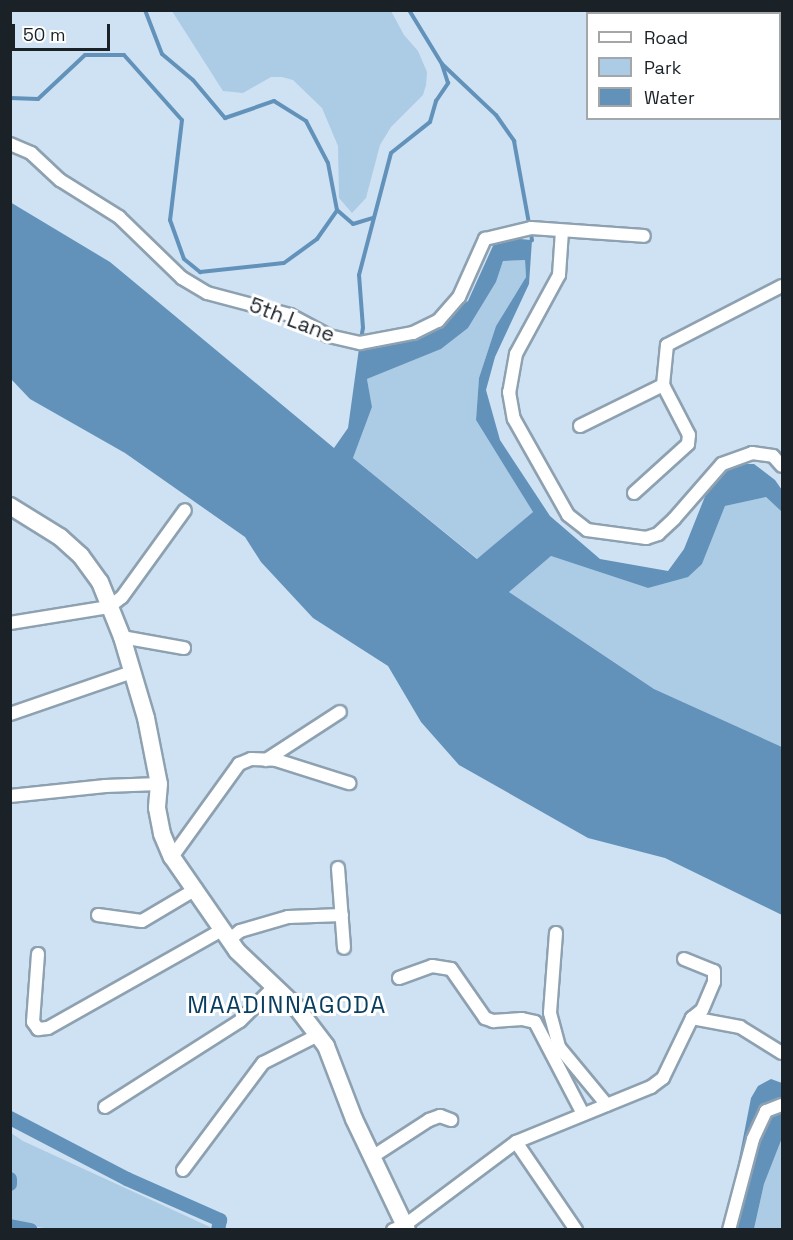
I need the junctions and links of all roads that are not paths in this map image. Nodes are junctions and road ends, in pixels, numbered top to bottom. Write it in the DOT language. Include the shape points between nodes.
graph roads {
  1 [pos="10,144"];
  2 [pos="562,231"];
  3 [pos="644,236"];
  4 [pos="783,286"];
  5 [pos="663,385"];
  6 [pos="580,426"];
  7 [pos="783,466"];
  8 [pos="634,493"];
  9 [pos="10,506"];
  10 [pos="185,510"];
  11 [pos="109,607"];
  12 [pos="10,623"];
  13 [pos="122,637"];
  14 [pos="184,648"];
  15 [pos="132,672"];
  16 [pos="340,712"];
  17 [pos="10,714"];
  18 [pos="266,760"];
  19 [pos="349,783"];
  20 [pos="159,784"];
  21 [pos="10,796"];
  22 [pos="172,856"];
  23 [pos="338,868"];
  24 [pos="196,889"];
  25 [pos="98,915"];
  26 [pos="342,915"];
  27 [pos="556,933"];
  28 [pos="225,935"];
  29 [pos="344,948"];
  30 [pos="38,954"];
  31 [pos="684,959"];
  32 [pos="399,978"];
  33 [pos="274,987"];
  34 [pos="692,1018"];
  35 [pos="318,1035"];
  36 [pos="783,1053"];
  37 [pos="607,1105"];
  38 [pos="783,1105"];
  39 [pos="105,1107"];
  40 [pos="583,1114"];
  41 [pos="451,1120"];
  42 [pos="516,1142"];
  43 [pos="372,1157"];
  44 [pos="183,1170"];
  45 [pos="402,1228"];
  46 [pos="576,1230"];
  47 [pos="729,1230"];
  1 -- 2 [label="street, 5th Lane" via="31,153 60,180 119,217 182,279 207,293 290,315 328,336 360,343 413,333 438,321 459,297 485,239 531,228"];
  2 -- 3 [label="street, 5th Lane"];
  2 -- 7 [label="street" via="559,275 516,354 509,392 514,419 568,515 586,530 646,538 658,534 674,519 722,464 752,453 773,456"];
  4 -- 5 [label="street" via="668,345"];
  5 -- 6 [label="street"];
  5 -- 8 [label="street" via="688,435 687,444"];
  9 -- 11 [label="street" via="60,537 81,556 100,582"];
  10 -- 11 [label="street" via="122,597"];
  11 -- 12 [label="street"];
  11 -- 13 [label="street"];
  13 -- 14 [label="street"];
  13 -- 15 [label="street"];
  15 -- 17 [label="street"];
  15 -- 20 [label="street" via="153,746"];
  16 -- 18 [label="street"];
  18 -- 19 [label="street"];
  18 -- 22 [label="street" via="251,759 239,764"];
  20 -- 21 [label="street"];
  20 -- 22 [label="street" via="162,834"];
  22 -- 24 [label="street"];
  23 -- 26 [label="street"];
  24 -- 25 [label="street" via="142,921"];
  24 -- 28 [label="street"];
  26 -- 28 [label="street" via="288,917"];
  26 -- 29 [label="street"];
  27 -- 37 [label="street" via="550,1013 559,1047"];
  28 -- 30 [label="street" via="48,1028 38,1029 33,1022"];
  28 -- 33 [label="street"];
  31 -- 34 [label="street" via="714,971 714,982 702,1010"];
  32 -- 40 [label="street" via="432,966 451,969 485,1018 535,1022"];
  33 -- 35 [label="street"];
  33 -- 39 [label="street" via="240,1021"];
  34 -- 36 [label="street" via="740,1027"];
  34 -- 37 [label="street" via="663,1078"];
  35 -- 43 [label="street"];
  35 -- 44 [label="street" via="263,1063"];
  37 -- 40 [label="street"];
  38 -- 47 [label="street" via="766,1111 753,1139"];
  40 -- 42 [label="street"];
  41 -- 43 [label="street" via="440,1116 429,1120"];
  42 -- 45 [label="street"];
  42 -- 46 [label="street"];
  43 -- 45 [label="street"];
}
